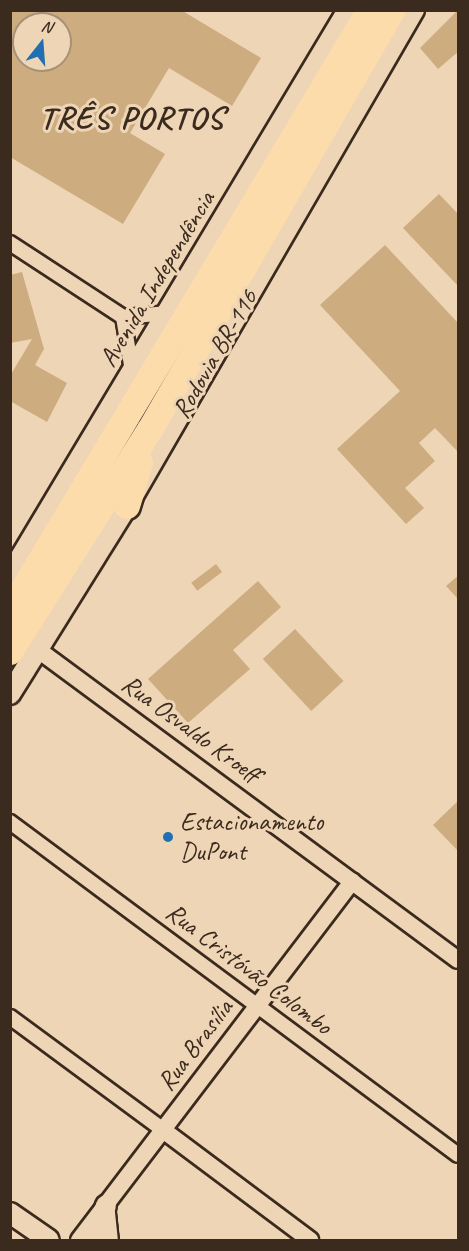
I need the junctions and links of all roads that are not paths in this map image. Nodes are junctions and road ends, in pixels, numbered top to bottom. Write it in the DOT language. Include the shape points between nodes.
graph roads {
  1 [pos="348,10"];
  2 [pos="370,10"];
  3 [pos="392,10"];
  4 [pos="414,10"];
  5 [pos="10,243"];
  6 [pos="168,313"];
  7 [pos="123,317"];
  8 [pos="132,372"];
  9 [pos="150,430"];
  10 [pos="127,506"];
  11 [pos="10,574"];
  12 [pos="10,612"];
  13 [pos="37,649"];
  14 [pos="10,652"];
  15 [pos="10,694"];
  16 [pos="10,822"];
  17 [pos="352,880"];
  18 [pos="459,960"];
  19 [pos="258,1005"];
  20 [pos="10,1017"];
  21 [pos="163,1130"];
  22 [pos="459,1155"];
  23 [pos="108,1202"];
  24 [pos="10,1213"];
  25 [pos="49,1240"];
  26 [pos="79,1240"];
  27 [pos="96,1240"];
  28 [pos="111,1240"];
  29 [pos="310,1240"];
  1 -- 6 [label="main road, Avenida Independência"];
  2 -- 12 [label="highway, Rodovia BR-116"];
  3 -- 9 [label="highway, Rodovia BR-116"];
  4 -- 10 [label="main road, Rodovia BR-116"];
  5 -- 7 [label="street"];
  6 -- 7 [label="street"];
  6 -- 8 [label="main road, Avenida Independência"];
  7 -- 8 [label="street"];
  8 -- 11 [label="main road, Avenida Independência"];
  9 -- 10 [label="highway"];
  9 -- 14 [label="highway, Rodovia BR-116"];
  10 -- 13 [label="main road, Rodovia BR-116"];
  13 -- 15 [label="main road, Rodovia BR-116"];
  13 -- 17 [label="street, Rua Osvaldo Kroeff"];
  16 -- 19 [label="street, Rua Cristóvão Colombo"];
  17 -- 18 [label="street, Rua Osvaldo Kroeff"];
  17 -- 19 [label="street, Rua Brasília"];
  19 -- 21 [label="street, Rua Brasília"];
  19 -- 22 [label="street, Rua Cristóvão Colombo"];
  20 -- 21 [label="street"];
  21 -- 23 [label="street, Rua Brasília"];
  21 -- 29 [label="street"];
  23 -- 26 [label="street, Rua Brasília"];
  23 -- 27 [label="main road"];
  23 -- 28 [label="street"];
  24 -- 25 [label="main road"];
}
